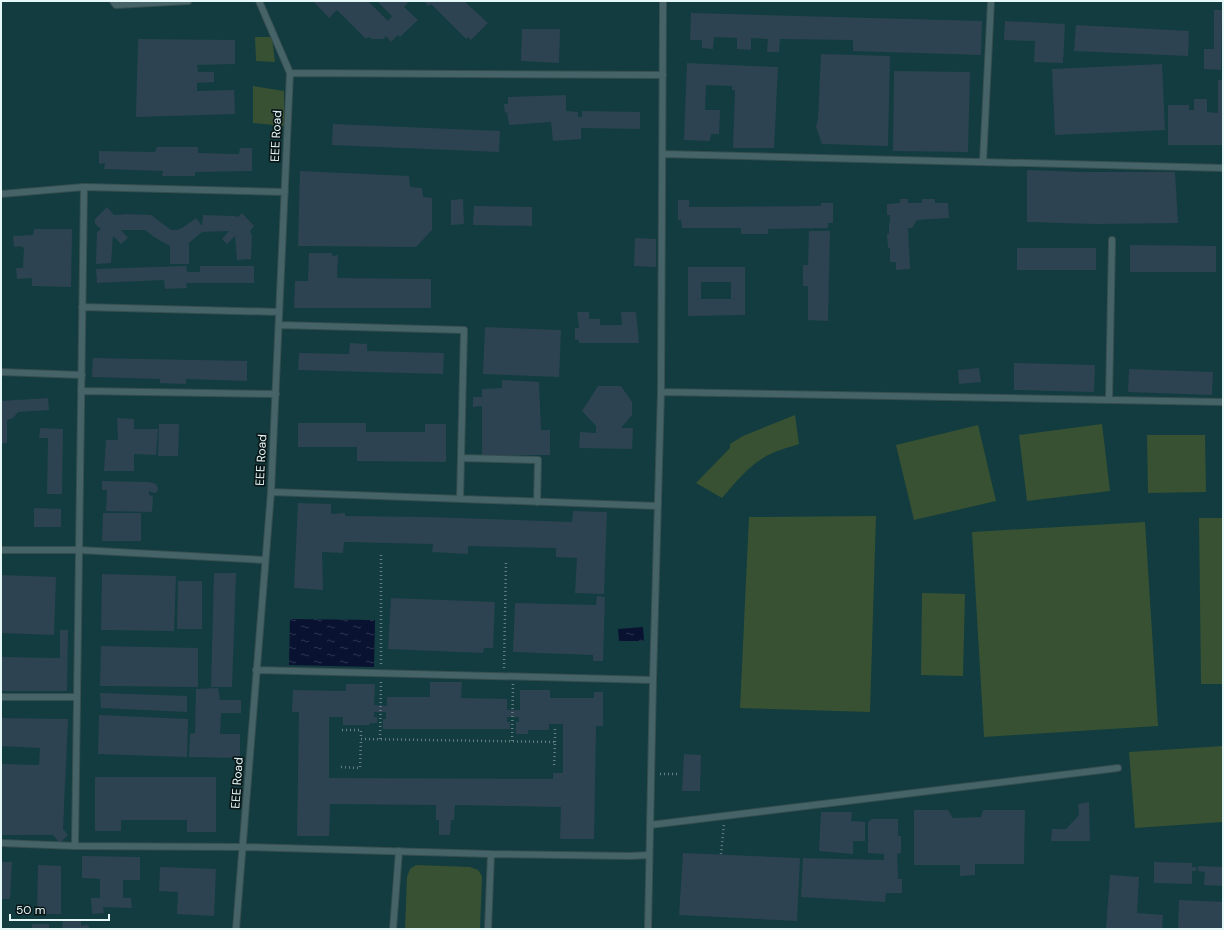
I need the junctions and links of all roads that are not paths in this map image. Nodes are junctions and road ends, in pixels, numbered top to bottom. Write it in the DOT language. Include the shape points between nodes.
graph roads {
  1 [pos="112,1"];
  2 [pos="188,1"];
  3 [pos="259,1"];
  4 [pos="663,1"];
  5 [pos="992,1"];
  6 [pos="290,73"];
  7 [pos="663,75"];
  8 [pos="662,154"];
  9 [pos="982,162"];
  10 [pos="1223,168"];
  11 [pos="84,187"];
  12 [pos="285,192"];
  13 [pos="1,194"];
  14 [pos="1112,240"];
  15 [pos="82,307"];
  16 [pos="279,312"];
  17 [pos="279,325"];
  18 [pos="1,372"];
  19 [pos="82,375"];
  20 [pos="81,391"];
  21 [pos="661,392"];
  22 [pos="276,394"];
  23 [pos="1109,400"];
  24 [pos="1223,402"];
  25 [pos="461,458"];
  26 [pos="271,492"];
  27 [pos="460,499"];
  28 [pos="537,502"];
  29 [pos="658,506"];
  30 [pos="1,550"];
  31 [pos="79,550"];
  32 [pos="265,560"];
  33 [pos="256,670"];
  34 [pos="653,680"];
  35 [pos="1,696"];
  36 [pos="77,697"];
  37 [pos="1118,768"];
  38 [pos="650,824"];
  39 [pos="1,843"];
  40 [pos="75,846"];
  41 [pos="243,848"];
  42 [pos="399,851"];
  43 [pos="492,854"];
  44 [pos="649,855"];
  45 [pos="236,929"];
  46 [pos="393,929"];
  47 [pos="488,929"];
  48 [pos="648,929"];
  1 -- 2 [label="lane" via="116,5"];
  3 -- 6 [label="lane"];
  4 -- 7 [label="lane"];
  5 -- 9 [label="lane"];
  6 -- 7 [label="lane"];
  6 -- 12 [label="lane, EEE Road"];
  7 -- 8 [label="lane"];
  8 -- 9 [label="lane"];
  8 -- 21 [label="lane"];
  9 -- 10 [label="lane"];
  11 -- 12 [label="lane"];
  11 -- 13 [label="lane"];
  11 -- 15 [label="lane"];
  12 -- 16 [label="lane, EEE Road"];
  14 -- 23 [label="lane"];
  15 -- 16 [label="lane"];
  15 -- 19 [label="lane"];
  16 -- 17 [label="lane, EEE Road"];
  17 -- 22 [label="lane, EEE Road"];
  17 -- 25 [label="lane" via="464,330"];
  18 -- 19 [label="lane"];
  19 -- 20 [label="lane"];
  20 -- 22 [label="lane"];
  20 -- 31 [label="lane"];
  21 -- 23 [label="lane"];
  21 -- 29 [label="lane"];
  22 -- 26 [label="lane, EEE Road"];
  23 -- 24 [label="lane"];
  25 -- 27 [label="lane"];
  25 -- 28 [label="lane" via="538,460"];
  26 -- 27 [label="lane"];
  26 -- 32 [label="lane, EEE Road"];
  27 -- 28 [label="lane"];
  28 -- 29 [label="lane"];
  29 -- 34 [label="lane"];
  30 -- 31 [label="lane"];
  31 -- 32 [label="lane"];
  31 -- 36 [label="lane"];
  32 -- 33 [label="lane, EEE Road"];
  33 -- 34 [label="lane"];
  33 -- 41 [label="lane, EEE Road"];
  34 -- 38 [label="lane"];
  35 -- 36 [label="lane"];
  36 -- 40 [label="lane"];
  37 -- 38 [label="lane"];
  38 -- 44 [label="lane"];
  39 -- 40 [label="lane"];
  40 -- 41 [label="lane"];
  41 -- 42 [label="lane"];
  41 -- 45 [label="lane, EEE Road"];
  42 -- 43 [label="lane"];
  42 -- 46 [label="lane"];
  43 -- 44 [label="lane"];
  43 -- 47 [label="lane"];
  44 -- 48 [label="lane"];
}
